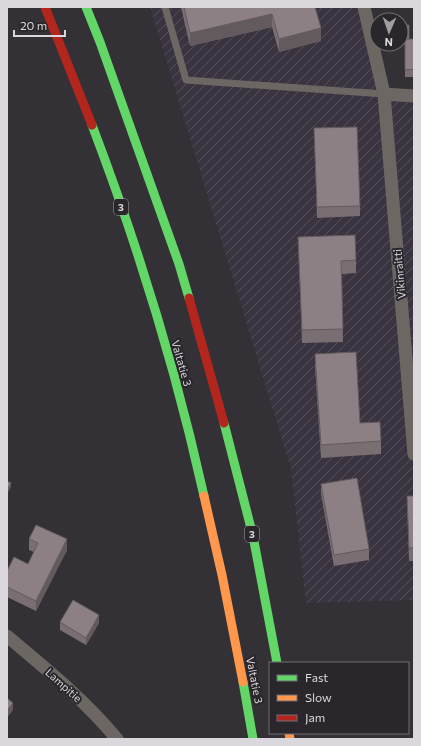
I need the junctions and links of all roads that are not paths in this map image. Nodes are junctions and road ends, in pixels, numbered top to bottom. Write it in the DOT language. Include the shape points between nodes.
graph roads {
  1 [pos="45,7"];
  2 [pos="86,7"];
  3 [pos="165,7"];
  4 [pos="364,7"];
  5 [pos="384,94"];
  6 [pos="414,96"];
  7 [pos="414,454"];
  8 [pos="7,636"];
  9 [pos="277,662"];
  10 [pos="117,739"];
  11 [pos="253,739"];
  1 -- 11 [label="highway, Valtatie 3 / 3" via="115,188 144,272 184,412 215,541"];
  2 -- 9 [label="highway, 3" via="106,56 179,264 220,406 253,536"];
  3 -- 5 [label="lane" via="186,80"];
  4 -- 5 [label="street, Vikinraitti"];
  5 -- 6 [label="street"];
  5 -- 7 [label="street, Vikinraitti"];
  8 -- 10 [label="street, Lampitie" via="60,681"];
}
